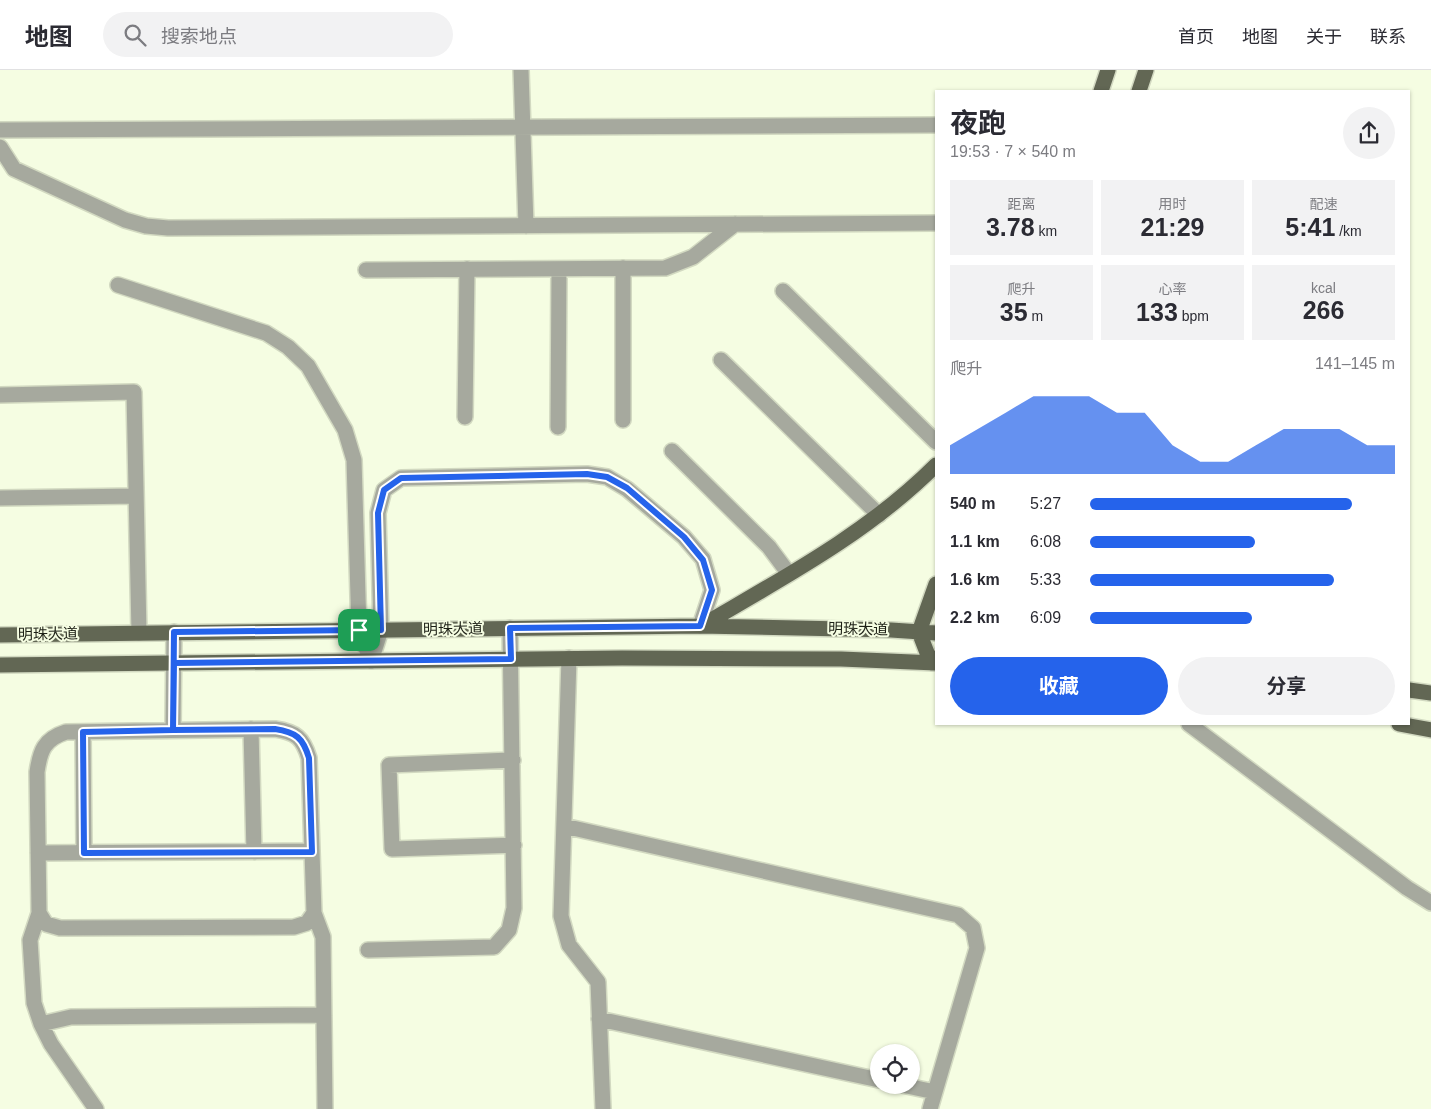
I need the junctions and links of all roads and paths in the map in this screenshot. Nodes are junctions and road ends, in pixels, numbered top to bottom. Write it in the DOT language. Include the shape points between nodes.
graph roads {
  1 [pos="521,70"];
  2 [pos="1108,70"];
  3 [pos="1146,70"];
  4 [pos="1101,90"];
  5 [pos="1140,90"];
  6 [pos="935,125"];
  7 [pos="523,127"];
  8 [pos="0,130"];
  9 [pos="0,147"];
  10 [pos="935,223"];
  11 [pos="736,224"];
  12 [pos="526,226"];
  13 [pos="559,268"];
  14 [pos="623,268"];
  15 [pos="467,269"];
  16 [pos="366,270"];
  17 [pos="118,285"];
  18 [pos="783,291"];
  19 [pos="721,360"];
  20 [pos="0,395"];
  21 [pos="465,417"];
  22 [pos="623,420"];
  23 [pos="558,427"];
  24 [pos="935,441"];
  25 [pos="672,452"];
  26 [pos="935,466"];
  27 [pos="136,496"];
  28 [pos="0,498"];
  29 [pos="879,515"];
  30 [pos="789,574"];
  31 [pos="935,587"];
  32 [pos="700,626"];
  33 [pos="510,628"];
  34 [pos="359,630"];
  35 [pos="381,630"];
  36 [pos="174,632"];
  37 [pos="919,632"];
  38 [pos="139,633"];
  39 [pos="935,634"];
  40 [pos="0,635"];
  41 [pos="569,658"];
  42 [pos="511,659"];
  43 [pos="371,661"];
  44 [pos="935,661"];
  45 [pos="174,663"];
  46 [pos="0,665"];
  47 [pos="1410,690"];
  48 [pos="1431,693"];
  49 [pos="1190,725"];
  50 [pos="1404,725"];
  51 [pos="251,729"];
  52 [pos="173,730"];
  53 [pos="1431,730"];
  54 [pos="83,732"];
  55 [pos="513,760"];
  56 [pos="564,826"];
  57 [pos="514,845"];
  58 [pos="254,852"];
  59 [pos="312,852"];
  60 [pos="38,853"];
  61 [pos="84,853"];
  62 [pos="1431,903"];
  63 [pos="38,913"];
  64 [pos="314,913"];
  65 [pos="368,950"];
  66 [pos="324,1015"];
  67 [pos="599,1019"];
  68 [pos="41,1024"];
  69 [pos="870,1078"];
  70 [pos="920,1089"];
  71 [pos="935,1092"];
  72 [pos="96,1109"];
  73 [pos="325,1109"];
  74 [pos="603,1109"];
  75 [pos="930,1109"];
  1 -- 7 [label="street"];
  2 -- 4 [label="main road"];
  3 -- 5 [label="main road"];
  6 -- 7 [label="street"];
  7 -- 8 [label="street"];
  7 -- 12 [label="street"];
  9 -- 12 [label="street" via="14,169 125,220 146,226"];
  10 -- 11 [label="street"];
  11 -- 12 [label="street"];
  11 -- 14 [label="street" via="693,256 665,268"];
  13 -- 14 [label="street"];
  13 -- 15 [label="street"];
  13 -- 23 [label="street"];
  14 -- 22 [label="street"];
  15 -- 16 [label="street"];
  15 -- 21 [label="street"];
  17 -- 34 [label="street" via="266,333 288,347 308,366 345,430 354,460"];
  18 -- 24 [label="street"];
  19 -- 29 [label="street"];
  20 -- 27 [label="street" via="134,392"];
  25 -- 30 [label="street" via="769,547"];
  26 -- 29 [label="main road"];
  27 -- 28 [label="street"];
  27 -- 38 [label="street"];
  29 -- 30 [label="main road"];
  30 -- 32 [label="main road"];
  31 -- 37 [label="main road"];
  32 -- 33 [label="main road, 明珠大道"];
  32 -- 35 [label="street" via="712,590 703,560 684,537 627,488 607,477 587,474 401,478 384,490 378,513"];
  32 -- 37 [label="main road, 明珠大道"];
  33 -- 35 [label="main road, 明珠大道"];
  33 -- 42 [label="street"];
  34 -- 35 [label="main road, 明珠大道"];
  34 -- 36 [label="main road, 明珠大道"];
  34 -- 43 [label="street"];
  35 -- 43 [label="street"];
  36 -- 38 [label="main road, 明珠大道"];
  36 -- 45 [label="street"];
  37 -- 39 [label="main road, 明珠大道"];
  37 -- 44 [label="main road"];
  38 -- 40 [label="main road, 明珠大道"];
  41 -- 42 [label="main road, 明珠大道"];
  41 -- 44 [label="main road, 明珠大道"];
  41 -- 56 [label="street"];
  42 -- 43 [label="main road, 明珠大道"];
  42 -- 55 [label="street"];
  43 -- 45 [label="main road, 明珠大道"];
  45 -- 46 [label="main road, 明珠大道"];
  45 -- 52 [label="street"];
  47 -- 48 [label="main road"];
  49 -- 62 [label="street"];
  50 -- 53 [label="main road"];
  51 -- 52 [label="street"];
  51 -- 58 [label="street"];
  51 -- 59 [label="street" via="286,730 305,746 309,758"];
  52 -- 54 [label="street"];
  54 -- 60 [label="street" via="55,736 45,745 39,758"];
  54 -- 61 [label="street"];
  55 -- 57 [label="street"];
  55 -- 57 [label="street" via="390,765 392,849"];
  56 -- 67 [label="street" via="561,916 569,945 598,982"];
  56 -- 71 [label="street" via="958,915 973,928 977,948"];
  57 -- 65 [label="street" via="514,908 509,930 494,947"];
  58 -- 59 [label="street"];
  58 -- 61 [label="street"];
  59 -- 64 [label="street"];
  60 -- 61 [label="street"];
  60 -- 63 [label="street"];
  63 -- 64 [label="street" via="46,924 60,928 294,927 307,923"];
  63 -- 68 [label="street" via="30,940 34,1003"];
  64 -- 66 [label="street" via="323,937"];
  66 -- 68 [label="street" via="71,1017"];
  66 -- 73 [label="street"];
  67 -- 69 [label="street"];
  67 -- 74 [label="street"];
  68 -- 72 [label="street"];
  70 -- 71 [label="street"];
  71 -- 75 [label="street"];
}
